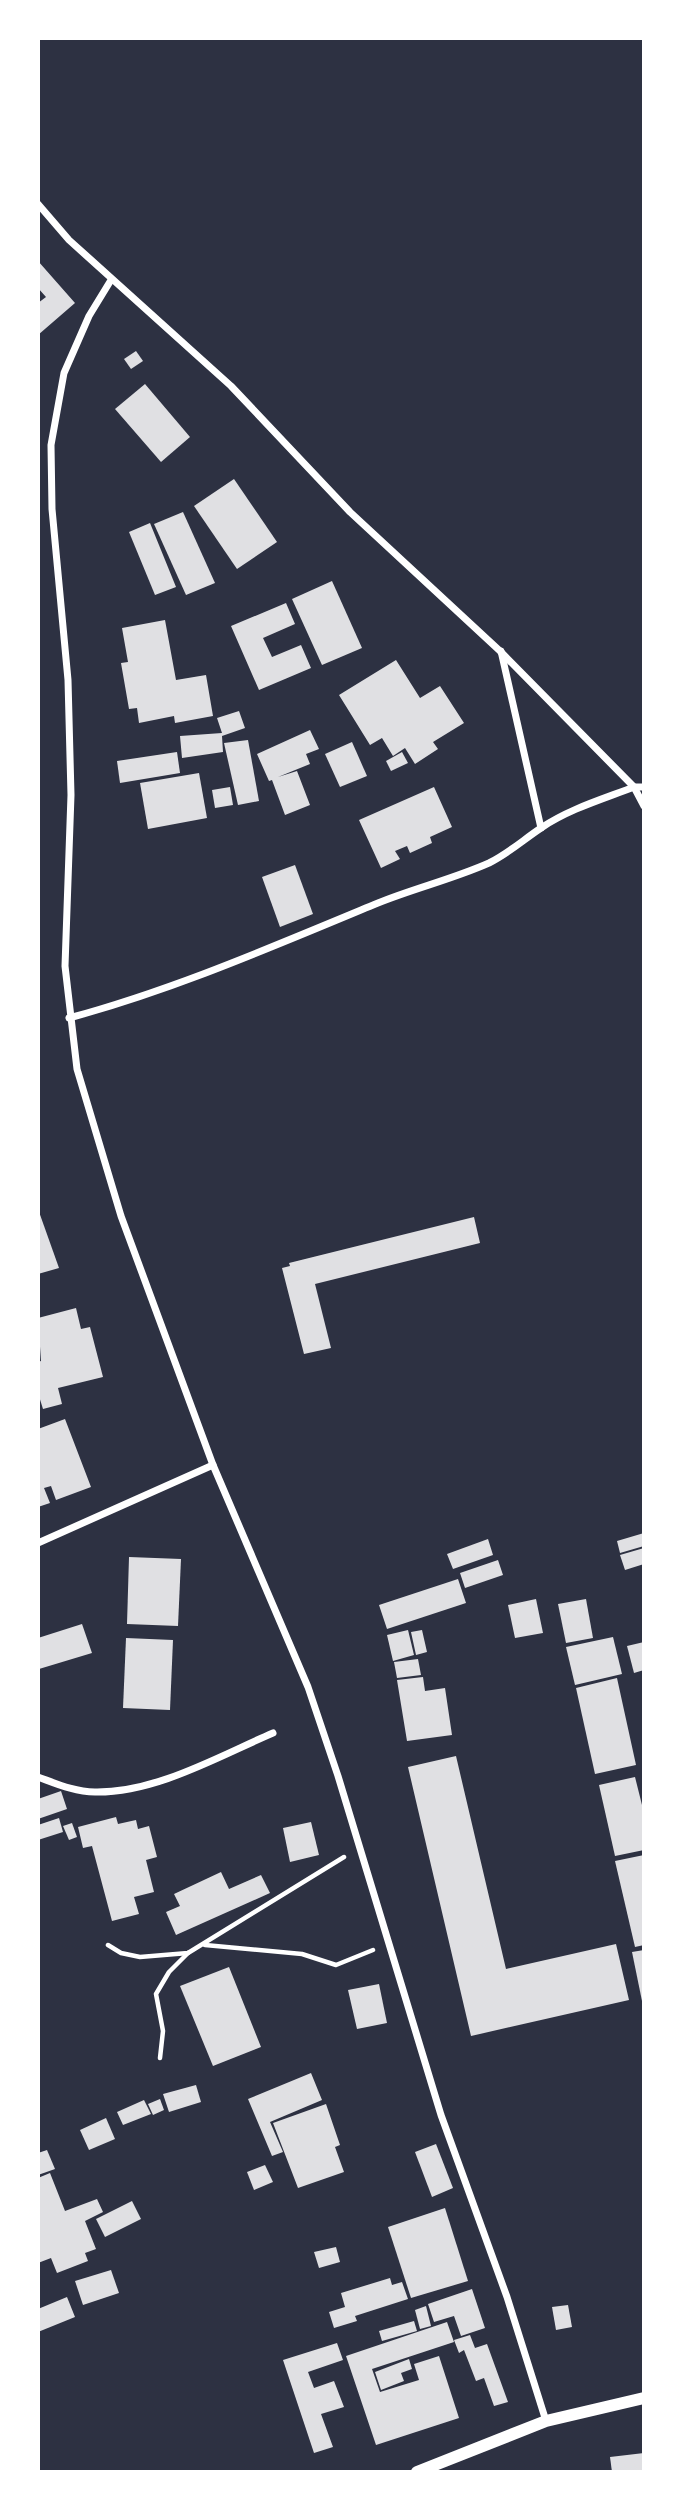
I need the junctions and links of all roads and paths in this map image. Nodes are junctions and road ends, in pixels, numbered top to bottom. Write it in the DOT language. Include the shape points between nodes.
graph roads {
  1 [pos="38,204"];
  2 [pos="111,280"];
  3 [pos="500,651"];
  4 [pos="634,787"];
  5 [pos="643,787"];
  6 [pos="643,806"];
  7 [pos="541,828"];
  8 [pos="69,1018"];
  9 [pos="214,1465"];
  10 [pos="38,1543"];
  11 [pos="273,1733"];
  12 [pos="38,1777"];
  13 [pos="360,1848"];
  14 [pos="389,1942"];
  15 [pos="108,1945"];
  16 [pos="204,1945"];
  17 [pos="188,1952"];
  18 [pos="160,2058"];
  19 [pos="643,2398"];
  20 [pos="546,2421"];
  21 [pos="417,2472"];
  1 -- 2 [label="street"];
  2 -- 3 [label="street" via="231,386 350,512"];
  2 -- 8 [label="street" via="64,373 51,445 52,509 68,680 71,795 65,966"];
  3 -- 4 [label="street"];
  3 -- 7 [label="street"];
  4 -- 5 [label="street"];
  4 -- 6 [label="street"];
  4 -- 7 [label="street"];
  7 -- 8 [label="street" via="513,852 486,864 227,966"];
  8 -- 9 [label="street" via="77,1069 121,1216"];
  9 -- 10 [label="street"];
  9 -- 13 [label="street" via="308,1687"];
  11 -- 12 [label="street" via="128,1789 95,1792 64,1788"];
  13 -- 14 [label="street"];
  13 -- 16 [label="path"];
  14 -- 16 [label="path" via="336,1965 302,1954"];
  14 -- 20 [label="street" via="441,2115"];
  15 -- 17 [label="path" via="140,1957"];
  16 -- 17 [label="path"];
  17 -- 18 [label="path" via="156,1994 163,2031"];
  19 -- 20 [label="street"];
  20 -- 21 [label="street"];
}
